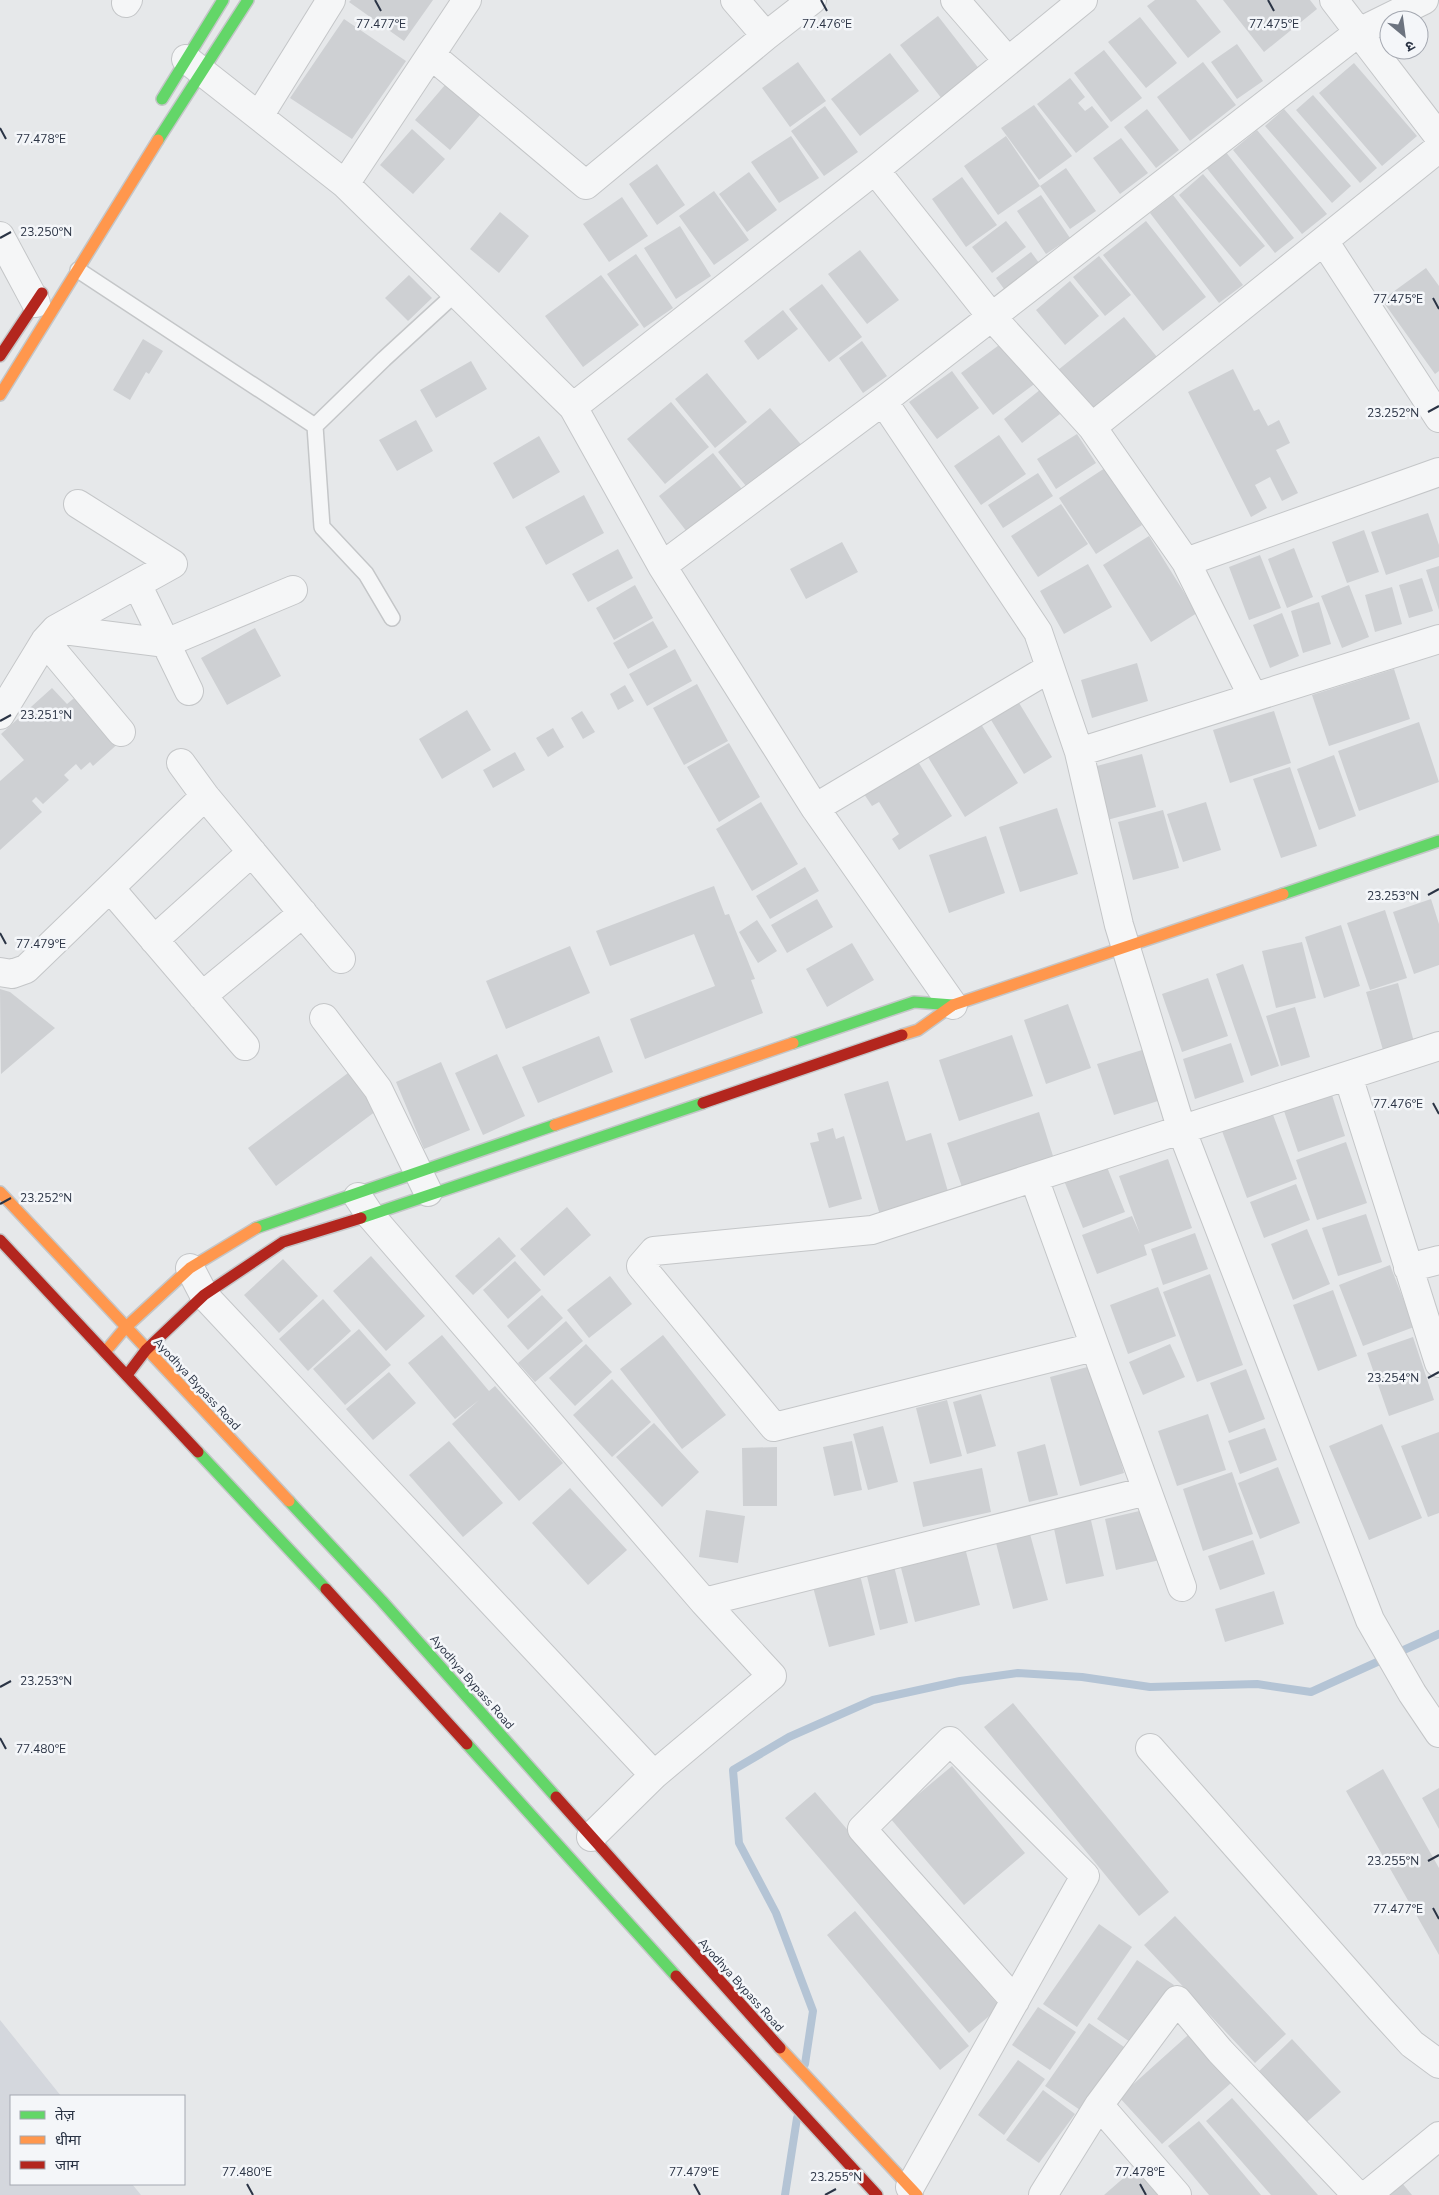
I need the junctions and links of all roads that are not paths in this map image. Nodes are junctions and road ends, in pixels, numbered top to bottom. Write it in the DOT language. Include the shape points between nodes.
graph roads {
  1 [pos="223,0"];
  2 [pos="248,0"];
  3 [pos="331,0"];
  4 [pos="467,0"];
  5 [pos="735,0"];
  6 [pos="812,0"];
  7 [pos="955,0"];
  8 [pos="1083,0"];
  9 [pos="1334,0"];
  10 [pos="1424,0"];
  11 [pos="1359,32"];
  12 [pos="766,36"];
  13 [pos="431,55"];
  14 [pos="1008,61"];
  15 [pos="194,65"];
  16 [pos="155,109"];
  17 [pos="260,116"];
  18 [pos="1439,137"];
  19 [pos="1439,148"];
  20 [pos="875,170"];
  21 [pos="345,184"];
  22 [pos="0,236"];
  23 [pos="1324,240"];
  24 [pos="78,270"];
  25 [pos="456,293"];
  26 [pos="41,295"];
  27 [pos="991,316"];
  28 [pos="1,350"];
  29 [pos="0,395"];
  30 [pos="883,401"];
  31 [pos="573,407"];
  32 [pos="1439,418"];
  33 [pos="315,426"];
  34 [pos="1092,427"];
  35 [pos="1439,472"];
  36 [pos="78,504"];
  37 [pos="1186,562"];
  38 [pos="662,566"];
  39 [pos="137,584"];
  40 [pos="293,590"];
  41 [pos="392,618"];
  42 [pos="51,635"];
  43 [pos="1439,640"];
  44 [pos="166,644"];
  45 [pos="1050,668"];
  46 [pos="189,692"];
  47 [pos="1253,697"];
  48 [pos="0,715"];
  49 [pos="122,732"];
  50 [pos="1079,752"];
  51 [pos="181,763"];
  52 [pos="206,796"];
  53 [pos="815,808"];
  54 [pos="1439,841"];
  55 [pos="252,852"];
  56 [pos="110,888"];
  57 [pos="303,913"];
  58 [pos="154,940"];
  59 [pos="1126,948"];
  60 [pos="341,959"];
  61 [pos="0,972"];
  62 [pos="202,996"];
  63 [pos="953,1005"];
  64 [pos="324,1018"];
  65 [pos="245,1046"];
  66 [pos="1439,1046"];
  67 [pos="1348,1076"];
  68 [pos="1182,1130"];
  69 [pos="1034,1178"];
  70 [pos="424,1184"];
  71 [pos="0,1192"];
  72 [pos="363,1204"];
  73 [pos="0,1240"];
  74 [pos="1439,1260"];
  75 [pos="190,1268"];
  76 [pos="1408,1268"];
  77 [pos="204,1295"];
  78 [pos="125,1328"];
  79 [pos="1094,1347"];
  80 [pos="146,1350"];
  81 [pos="105,1352"];
  82 [pos="1439,1363"];
  83 [pos="126,1375"];
  84 [pos="1147,1491"];
  85 [pos="1182,1587"];
  86 [pos="704,1602"];
  87 [pos="1439,1733"];
  88 [pos="1150,1748"];
  89 [pos="654,1775"];
  90 [pos="591,1837"];
  91 [pos="1015,2001"];
  92 [pos="1439,2064"];
  93 [pos="1099,2105"];
  94 [pos="1439,2136"];
  95 [pos="914,2191"];
  96 [pos="877,2195"];
  97 [pos="1044,2195"];
  98 [pos="1176,2195"];
  99 [pos="1357,2195"];
  100 [pos="1367,2195"];
  1 -- 15 [label="main road"];
  2 -- 15 [label="main road"];
  3 -- 17 [label="street"];
  4 -- 13 [label="street"];
  5 -- 12 [label="street"];
  6 -- 12 [label="street"];
  7 -- 14 [label="street"];
  8 -- 14 [label="street"];
  9 -- 11 [label="street"];
  10 -- 11 [label="street"];
  11 -- 18 [label="street"];
  11 -- 27 [label="street"];
  12 -- 13 [label="street" via="586,185"];
  13 -- 21 [label="street"];
  14 -- 20 [label="street"];
  15 -- 16 [label="main road"];
  15 -- 17 [label="street"];
  15 -- 24 [label="main road"];
  17 -- 21 [label="street"];
  19 -- 23 [label="street"];
  20 -- 27 [label="street"];
  20 -- 31 [label="street"];
  21 -- 25 [label="street"];
  22 -- 26 [label="street"];
  23 -- 32 [label="street"];
  23 -- 34 [label="street"];
  24 -- 29 [label="main road"];
  24 -- 33 [label="lane"];
  25 -- 31 [label="street"];
  25 -- 33 [label="lane"];
  26 -- 28 [label="main road"];
  27 -- 30 [label="street"];
  27 -- 34 [label="street"];
  30 -- 38 [label="street"];
  30 -- 45 [label="street" via="1038,632"];
  31 -- 38 [label="street"];
  33 -- 41 [label="lane" via="322,528 366,574"];
  34 -- 37 [label="street"];
  35 -- 37 [label="street"];
  36 -- 39 [label="street" via="173,564"];
  37 -- 47 [label="street"];
  38 -- 53 [label="street"];
  39 -- 42 [label="street"];
  39 -- 44 [label="street"];
  40 -- 44 [label="street"];
  42 -- 44 [label="street"];
  42 -- 48 [label="street"];
  42 -- 49 [label="street"];
  43 -- 47 [label="street"];
  44 -- 46 [label="street"];
  45 -- 50 [label="street"];
  45 -- 53 [label="street"];
  47 -- 50 [label="street"];
  50 -- 59 [label="street"];
  51 -- 52 [label="street"];
  52 -- 55 [label="street"];
  52 -- 56 [label="street"];
  53 -- 63 [label="street"];
  54 -- 59 [label="main road"];
  55 -- 57 [label="street"];
  55 -- 58 [label="street"];
  56 -- 58 [label="street"];
  56 -- 61 [label="street" via="26,969 12,974"];
  57 -- 60 [label="street"];
  57 -- 62 [label="street"];
  58 -- 62 [label="street"];
  59 -- 63 [label="main road"];
  59 -- 68 [label="street"];
  62 -- 65 [label="street"];
  63 -- 70 [label="main road" via="918,1030"];
  63 -- 70 [label="main road" via="914,1002"];
  64 -- 70 [label="street" via="378,1089"];
  66 -- 67 [label="street"];
  67 -- 68 [label="street"];
  67 -- 76 [label="street"];
  68 -- 69 [label="street"];
  68 -- 87 [label="street" via="1370,1620"];
  69 -- 79 [label="street"];
  69 -- 79 [label="street" via="872,1230 654,1251 641,1266 774,1427"];
  70 -- 72 [label="main road"];
  70 -- 72 [label="main road"];
  71 -- 78 [label="main road, Ayodhya Bypass Road"];
  72 -- 75 [label="main road" via="257,1227"];
  72 -- 77 [label="main road" via="283,1242"];
  72 -- 86 [label="street"];
  73 -- 81 [label="main road"];
  74 -- 76 [label="street"];
  75 -- 77 [label="street"];
  75 -- 78 [label="main road"];
  76 -- 82 [label="street"];
  77 -- 80 [label="main road"];
  77 -- 89 [label="street"];
  78 -- 80 [label="main road, Ayodhya Bypass Road"];
  78 -- 81 [label="main road"];
  79 -- 84 [label="street"];
  80 -- 83 [label="main road"];
  80 -- 90 [label="main road, Ayodhya Bypass Road" via="382,1601"];
  81 -- 83 [label="main road"];
  83 -- 96 [label="main road" via="358,1623"];
  84 -- 85 [label="street"];
  84 -- 86 [label="street"];
  86 -- 89 [label="street" via="772,1676"];
  88 -- 92 [label="street" via="1412,2044"];
  89 -- 90 [label="street"];
  90 -- 95 [label="main road, Ayodhya Bypass Road" via="750,2016"];
  91 -- 91 [label="street" via="1085,1876 950,1741 862,1829"];
  91 -- 95 [label="street"];
  93 -- 97 [label="street"];
  93 -- 98 [label="street"];
  93 -- 99 [label="street" via="1177,2000 1220,2051"];
  94 -- 100 [label="street"];
}
